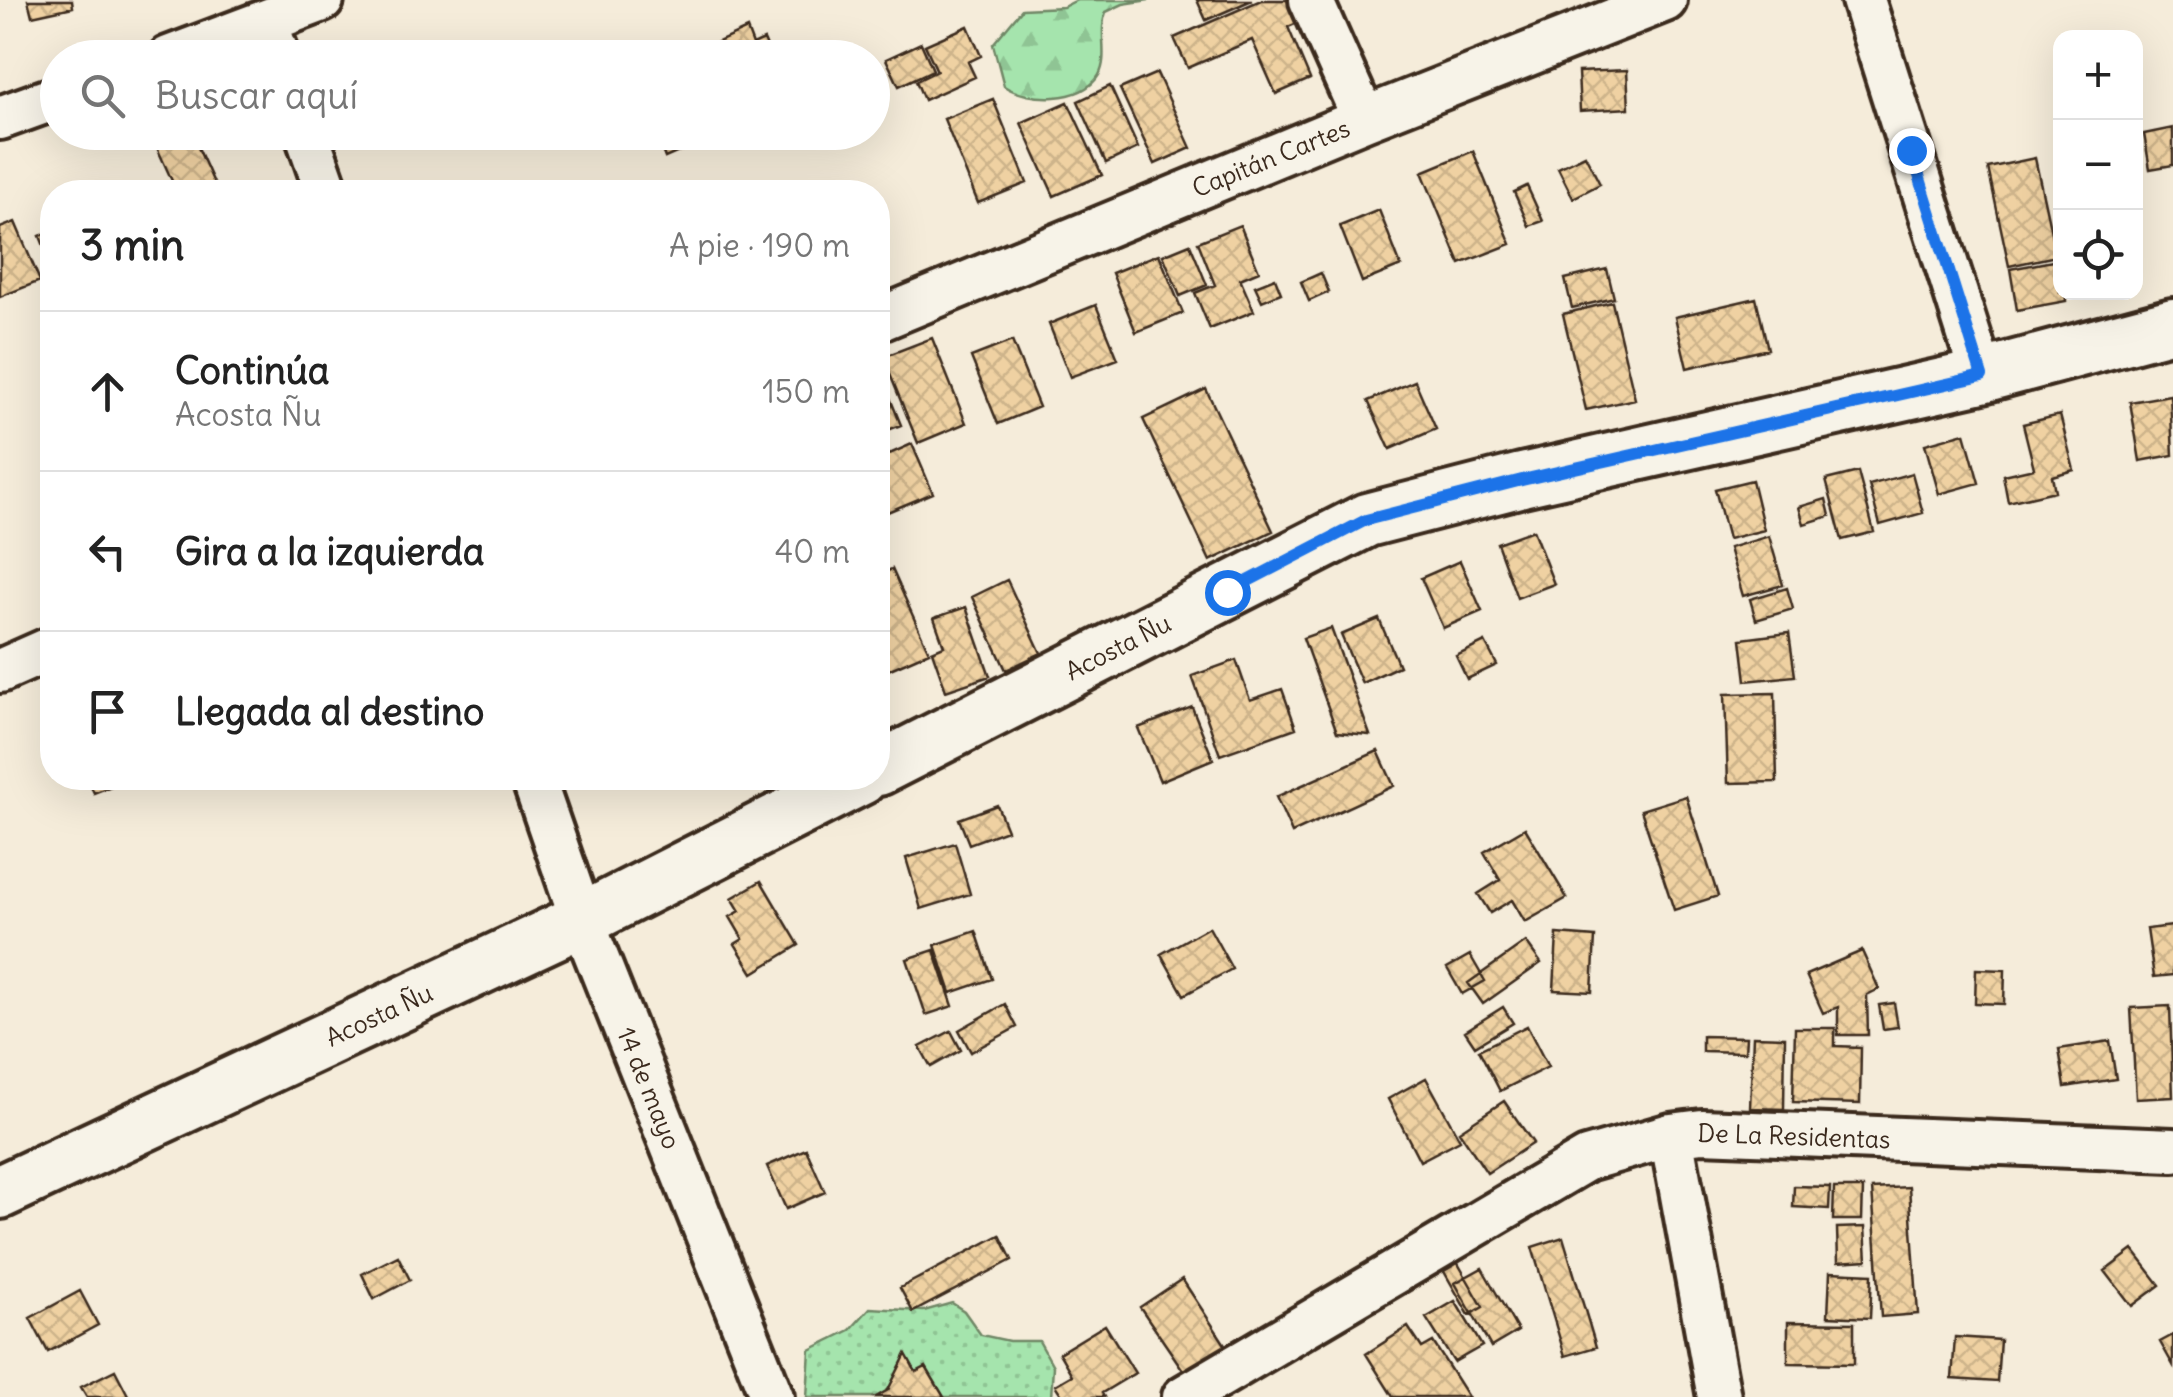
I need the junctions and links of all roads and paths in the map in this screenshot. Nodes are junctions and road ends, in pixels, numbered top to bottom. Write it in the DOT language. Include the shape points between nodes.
graph roads {
  1 [pos="322,0"];
  2 [pos="1311,0"];
  3 [pos="1666,0"];
  4 [pos="1863,0"];
  5 [pos="272,40"];
  6 [pos="40,104"];
  7 [pos="0,118"];
  8 [pos="1364,120"];
  9 [pos="313,150"];
  10 [pos="324,180"];
  11 [pos="890,315"];
  12 [pos="2173,325"];
  13 [pos="1982,376"];
  14 [pos="40,653"];
  15 [pos="0,671"];
  16 [pos="890,763"];
  17 [pos="537,790"];
  18 [pos="837,790"];
  19 [pos="582,920"];
  20 [pos="1671,1135"];
  21 [pos="2173,1150"];
  22 [pos="0,1192"];
  23 [pos="772,1397"];
  24 [pos="1184,1397"];
  25 [pos="1719,1397"];
  1 -- 5 [label="street"];
  2 -- 8 [label="street"];
  3 -- 8 [label="street, Capitán Cartes"];
  4 -- 13 [label="street"];
  6 -- 7 [label="street"];
  8 -- 11 [label="street, Capitán Cartes"];
  9 -- 10 [label="street"];
  12 -- 13 [label="street, Acosta Ñu"];
  13 -- 16 [label="street, Acosta Ñu" via="1366,520"];
  14 -- 15 [label="street"];
  17 -- 19 [label="street, 14 de mayo"];
  18 -- 19 [label="street, Acosta Ñu"];
  19 -- 22 [label="street, Acosta Ñu"];
  19 -- 23 [label="street, 14 de mayo"];
  20 -- 21 [label="street, De La Residentas"];
  20 -- 24 [label="street, De La Residentas" via="1588,1159"];
  20 -- 25 [label="street"];
}
